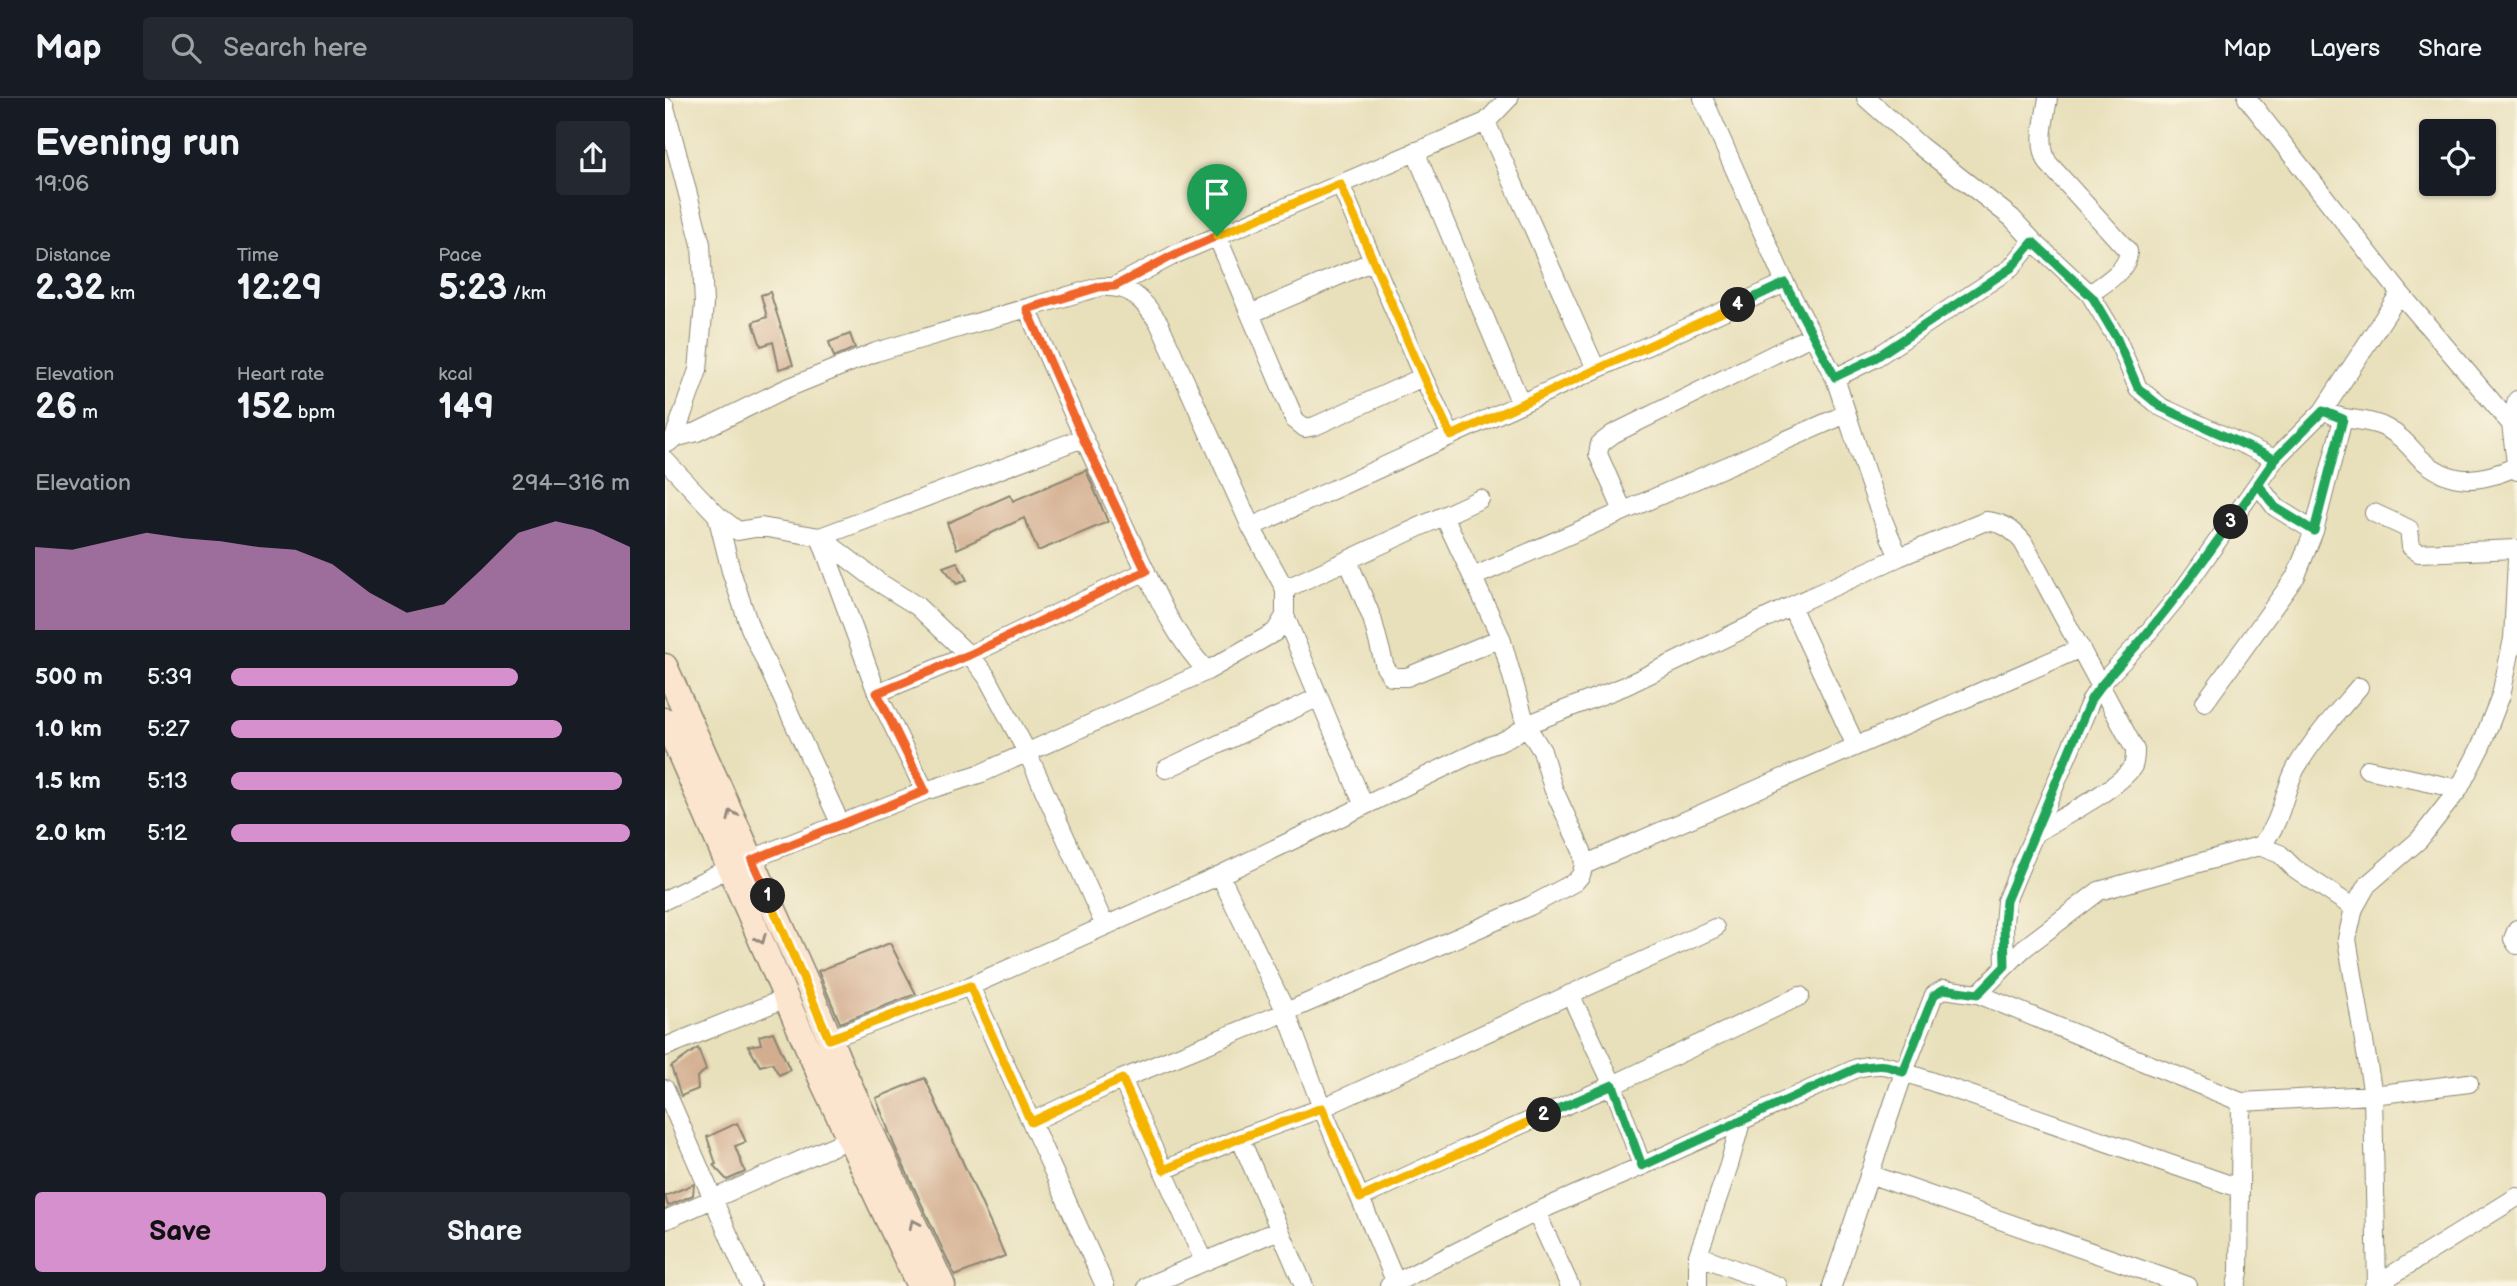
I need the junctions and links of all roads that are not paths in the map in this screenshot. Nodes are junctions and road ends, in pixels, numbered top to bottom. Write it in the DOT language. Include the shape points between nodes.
graph roads {
  1 [pos="1509,98"];
  2 [pos="1703,98"];
  3 [pos="1866,98"];
  4 [pos="2048,98"];
  5 [pos="2247,98"];
  6 [pos="665,107"];
  7 [pos="1486,122"];
  8 [pos="1415,151"];
  9 [pos="1340,184"];
  10 [pos="1217,236"];
  11 [pos="2033,242"];
  12 [pos="1373,261"];
  13 [pos="1785,283"];
  14 [pos="1115,286"];
  15 [pos="2400,293"];
  16 [pos="2090,294"];
  17 [pos="1027,309"];
  18 [pos="1250,314"];
  19 [pos="1811,336"];
  20 [pos="1596,369"];
  21 [pos="1423,376"];
  22 [pos="1835,377"];
  23 [pos="2517,400"];
  24 [pos="1521,404"];
  25 [pos="2323,411"];
  26 [pos="1846,414"];
  27 [pos="2343,419"];
  28 [pos="2511,424"];
  29 [pos="1451,436"];
  30 [pos="1083,438"];
  31 [pos="669,441"];
  32 [pos="2275,459"];
  33 [pos="665,460"];
  34 [pos="2516,469"];
  35 [pos="2258,484"];
  36 [pos="1480,499"];
  37 [pos="1623,511"];
  38 [pos="2374,513"];
  39 [pos="717,516"];
  40 [pos="1444,516"];
  41 [pos="1251,527"];
  42 [pos="2314,531"];
  43 [pos="820,537"];
  44 [pos="2517,549"];
  45 [pos="1899,557"];
  46 [pos="2517,559"];
  47 [pos="1348,561"];
  48 [pos="1146,571"];
  49 [pos="1473,577"];
  50 [pos="1285,589"];
  51 [pos="1791,606"];
  52 [pos="1285,617"];
  53 [pos="1501,638"];
  54 [pos="2515,639"];
  55 [pos="2081,648"];
  56 [pos="969,655"];
  57 [pos="665,666"];
  58 [pos="1207,671"];
  59 [pos="2101,684"];
  60 [pos="2359,687"];
  61 [pos="877,693"];
  62 [pos="1319,697"];
  63 [pos="2204,702"];
  64 [pos="665,720"];
  65 [pos="1526,725"];
  66 [pos="1856,746"];
  67 [pos="1028,754"];
  68 [pos="1166,769"];
  69 [pos="2367,769"];
  70 [pos="2459,789"];
  71 [pos="925,791"];
  72 [pos="1364,806"];
  73 [pos="841,825"];
  74 [pos="2035,833"];
  75 [pos="2259,846"];
  76 [pos="741,863"];
  77 [pos="1584,865"];
  78 [pos="1220,875"];
  79 [pos="665,900"];
  80 [pos="2354,908"];
  81 [pos="1105,926"];
  82 [pos="1715,928"];
  83 [pos="2517,929"];
  84 [pos="2517,945"];
  85 [pos="2005,966"];
  86 [pos="970,986"];
  87 [pos="1978,994"];
  88 [pos="1570,995"];
  89 [pos="1800,996"];
  90 [pos="786,998"];
  91 [pos="1286,1012"];
  92 [pos="829,1039"];
  93 [pos="665,1047"];
  94 [pos="1903,1072"];
  95 [pos="1122,1079"];
  96 [pos="2469,1083"];
  97 [pos="1613,1085"];
  98 [pos="665,1089"];
  99 [pos="2373,1095"];
  100 [pos="2241,1102"];
  101 [pos="1322,1108"];
  102 [pos="1031,1122"];
  103 [pos="1741,1122"];
  104 [pos="1240,1138"];
  105 [pos="849,1139"];
  106 [pos="1642,1166"];
  107 [pos="1164,1170"];
  108 [pos="1869,1174"];
  109 [pos="2239,1188"];
  110 [pos="1360,1198"];
  111 [pos="2517,1198"];
  112 [pos="713,1199"];
  113 [pos="1536,1212"];
  114 [pos="665,1220"];
  115 [pos="1279,1230"];
  116 [pos="1698,1255"];
  117 [pos="1204,1261"];
  118 [pos="1392,1285"];
  119 [pos="2238,1285"];
  120 [pos="2376,1285"];
  121 [pos="751,1286"];
  122 [pos="919,1286"];
  123 [pos="943,1286"];
  124 [pos="1105,1286"];
  125 [pos="1147,1286"];
  126 [pos="1304,1286"];
  127 [pos="1570,1286"];
  128 [pos="1698,1286"];
  129 [pos="1778,1286"];
  130 [pos="1832,1286"];
  131 [pos="2188,1286"];
  1 -- 7 [label="street"];
  2 -- 13 [label="street"];
  3 -- 11 [label="street" via="2012,218"];
  4 -- 16 [label="street" via="2041,144 2048,163 2128,251 2124,265"];
  5 -- 15 [label="street"];
  6 -- 31 [label="street" via="701,244 704,304 698,370"];
  7 -- 8 [label="street"];
  7 -- 20 [label="street"];
  8 -- 9 [label="street"];
  8 -- 24 [label="street"];
  9 -- 10 [label="street"];
  9 -- 12 [label="street"];
  10 -- 14 [label="street"];
  10 -- 18 [label="street"];
  11 -- 16 [label="street"];
  11 -- 22 [label="street" via="2011,268 1875,358"];
  12 -- 18 [label="street"];
  12 -- 21 [label="street"];
  13 -- 19 [label="street"];
  13 -- 20 [label="street"];
  14 -- 17 [label="street"];
  14 -- 41 [label="street" via="1130,290 1159,323"];
  15 -- 25 [label="street"];
  15 -- 28 [label="street"];
  16 -- 32 [label="street" via="2117,339 2138,388 2161,407"];
  17 -- 30 [label="street"];
  17 -- 31 [label="street" via="876,352"];
  18 -- 21 [label="street" via="1295,420 1305,428"];
  19 -- 22 [label="street"];
  19 -- 37 [label="street" via="1613,433 1600,444 1598,454"];
  20 -- 24 [label="street"];
  21 -- 29 [label="street"];
  22 -- 26 [label="street"];
  23 -- 28 [label="street"];
  24 -- 29 [label="street"];
  25 -- 27 [label="street"];
  25 -- 32 [label="street"];
  26 -- 37 [label="street"];
  26 -- 45 [label="street"];
  27 -- 34 [label="street" via="2388,429 2428,465 2465,479"];
  27 -- 42 [label="street"];
  28 -- 34 [label="street"];
  29 -- 41 [label="street"];
  30 -- 43 [label="street"];
  30 -- 48 [label="street"];
  32 -- 35 [label="street"];
  33 -- 39 [label="street"];
  35 -- 42 [label="street" via="2275,507"];
  35 -- 59 [label="street" via="2183,590"];
  36 -- 40 [label="street"];
  37 -- 49 [label="street"];
  38 -- 44 [label="street" via="2409,529 2411,547 2419,553"];
  39 -- 43 [label="street" via="738,531 761,527"];
  39 -- 73 [label="street" via="750,628"];
  40 -- 47 [label="street"];
  40 -- 49 [label="street"];
  41 -- 50 [label="street"];
  42 -- 63 [label="street" via="2289,590"];
  43 -- 56 [label="street" via="917,606"];
  43 -- 61 [label="street"];
  45 -- 51 [label="street"];
  45 -- 55 [label="street" via="1986,521 2001,523 2023,542"];
  46 -- 54 [label="street"];
  47 -- 50 [label="street"];
  47 -- 53 [label="street" via="1392,677 1407,677"];
  48 -- 56 [label="street"];
  48 -- 58 [label="street" via="1166,616"];
  49 -- 53 [label="street"];
  50 -- 52 [label="street"];
  51 -- 65 [label="street" via="1625,686"];
  51 -- 66 [label="street"];
  52 -- 58 [label="street" via="1275,632"];
  52 -- 62 [label="street"];
  53 -- 65 [label="street"];
  54 -- 70 [label="street" via="2492,722"];
  55 -- 59 [label="street"];
  55 -- 66 [label="street"];
  56 -- 61 [label="street"];
  56 -- 67 [label="street" via="987,677"];
  76 -- 57 [label="main road, one-way"];
  58 -- 67 [label="street"];
  59 -- 74 [label="street"];
  59 -- 74 [label="street" via="2136,750 2135,764 2099,795"];
  60 -- 75 [label="street" via="2297,768 2272,831"];
  61 -- 71 [label="street"];
  62 -- 68 [label="street"];
  62 -- 72 [label="street"];
  64 -- 76 [label="main road"];
  65 -- 72 [label="street" via="1502,742"];
  65 -- 77 [label="street" via="1542,751"];
  66 -- 77 [label="street"];
  67 -- 71 [label="street"];
  67 -- 81 [label="street"];
  69 -- 70 [label="street"];
  70 -- 80 [label="street" via="2419,841 2367,884"];
  71 -- 73 [label="street"];
  72 -- 78 [label="street"];
  73 -- 76 [label="street"];
  74 -- 85 [label="street" via="2006,901"];
  75 -- 80 [label="street" via="2280,854"];
  75 -- 85 [label="street" via="2099,891"];
  76 -- 79 [label="street"];
  76 -- 90 [label="main road, one-way"];
  76 -- 92 [label="main road"];
  77 -- 91 [label="street" via="1575,883 1530,906"];
  78 -- 81 [label="street"];
  78 -- 91 [label="street"];
  80 -- 99 [label="street" via="2347,939"];
  81 -- 86 [label="street"];
  82 -- 88 [label="street"];
  83 -- 84 [label="street" via="2513,939"];
  85 -- 87 [label="street"];
  86 -- 92 [label="street"];
  86 -- 102 [label="street"];
  87 -- 94 [label="street" via="1944,989 1934,995"];
  87 -- 100 [label="street"];
  88 -- 97 [label="street"];
  88 -- 101 [label="street"];
  89 -- 97 [label="street"];
  90 -- 93 [label="street"];
  90 -- 105 [label="main road"];
  91 -- 95 [label="street"];
  91 -- 101 [label="street"];
  123 -- 92 [label="main road, one-way"];
  94 -- 103 [label="street" via="1877,1064 1857,1068"];
  94 -- 108 [label="street"];
  94 -- 109 [label="street"];
  95 -- 102 [label="street"];
  95 -- 107 [label="street"];
  96 -- 99 [label="street"];
  97 -- 106 [label="street"];
  97 -- 110 [label="street"];
  98 -- 112 [label="street"];
  99 -- 100 [label="street"];
  99 -- 120 [label="street"];
  100 -- 109 [label="street"];
  101 -- 104 [label="street"];
  101 -- 110 [label="street"];
  102 -- 124 [label="street"];
  103 -- 106 [label="street"];
  103 -- 116 [label="street"];
  104 -- 107 [label="street"];
  104 -- 115 [label="street"];
  105 -- 112 [label="street"];
  105 -- 122 [label="main road"];
  106 -- 113 [label="street"];
  107 -- 117 [label="street"];
  108 -- 130 [label="street"];
  108 -- 131 [label="street"];
  109 -- 119 [label="street"];
  110 -- 118 [label="street"];
  111 -- 120 [label="street"];
  112 -- 114 [label="street"];
  112 -- 121 [label="street"];
  113 -- 118 [label="street"];
  113 -- 127 [label="street"];
  115 -- 117 [label="street"];
  115 -- 126 [label="street"];
  116 -- 128 [label="street"];
  116 -- 129 [label="street"];
  117 -- 125 [label="street"];
}
